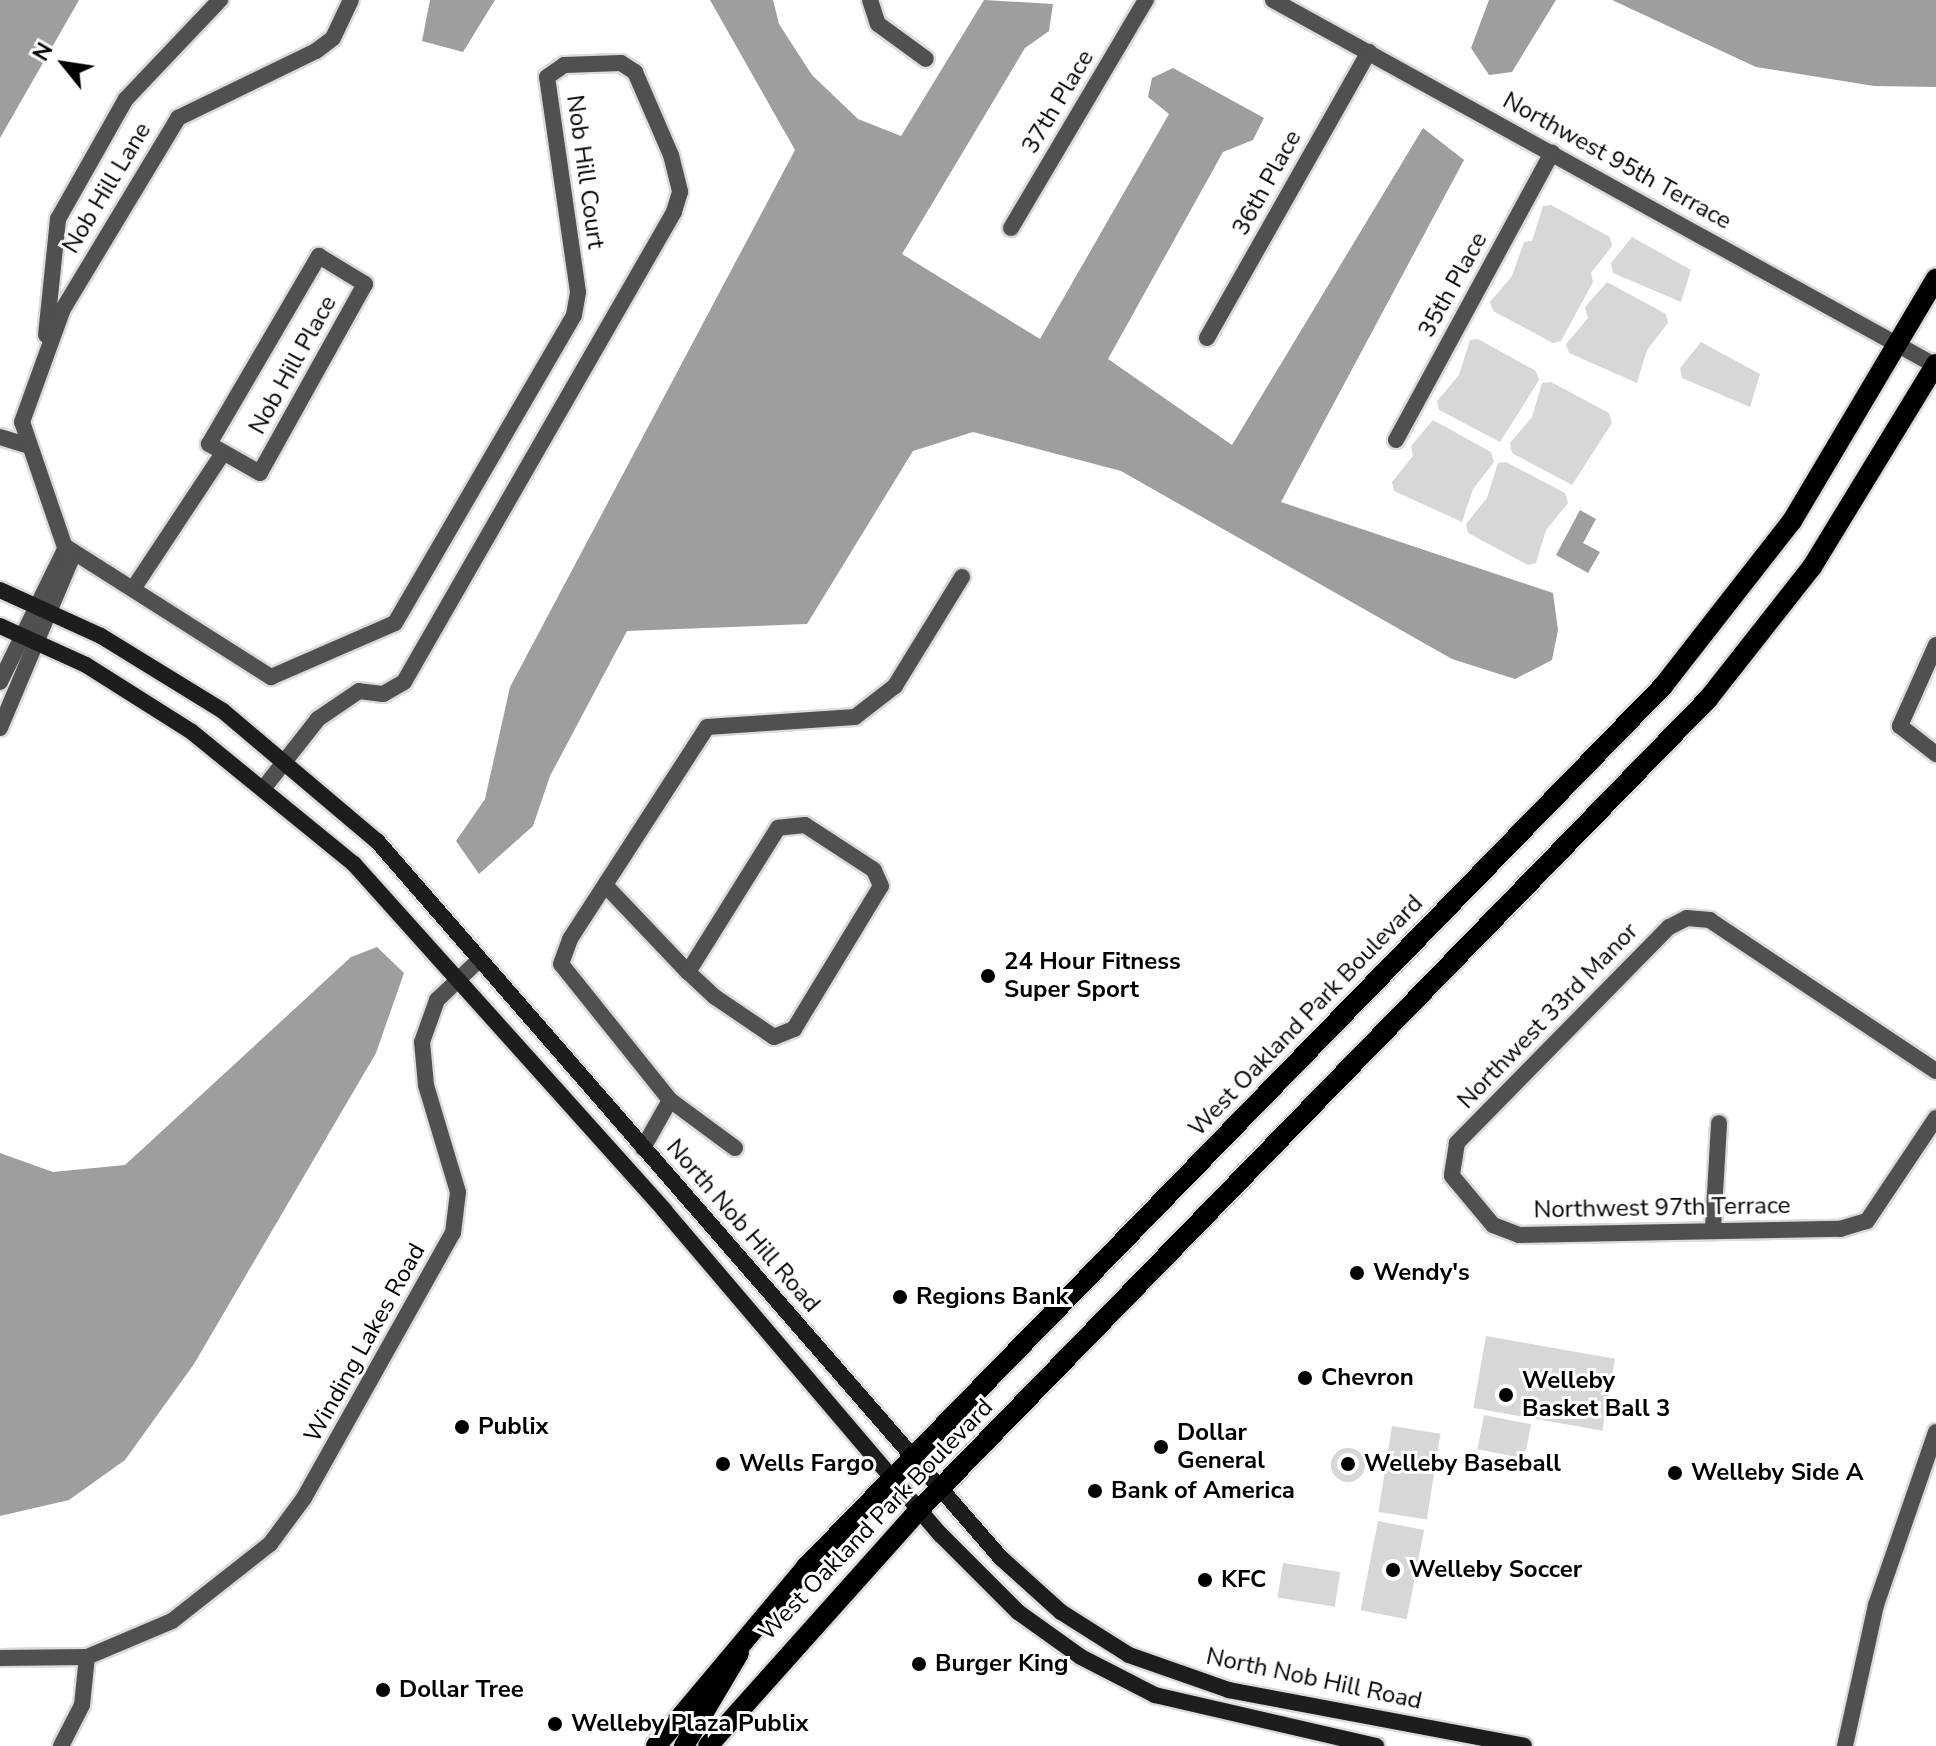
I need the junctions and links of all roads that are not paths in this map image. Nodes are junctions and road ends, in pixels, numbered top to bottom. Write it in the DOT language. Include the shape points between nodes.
graph roads {
  1 [pos="220,0"];
  2 [pos="351,0"];
  3 [pos="1146,0"];
  4 [pos="1273,0"];
  5 [pos="874,2"];
  6 [pos="1369,52"];
  7 [pos="926,59"];
  8 [pos="1552,153"];
  9 [pos="1011,228"];
  10 [pos="1936,278"];
  11 [pos="1207,338"];
  12 [pos="1899,342"];
  13 [pos="45,348"];
  14 [pos="1936,365"];
  15 [pos="0,437"];
  16 [pos="1396,440"];
  17 [pos="26,445"];
  18 [pos="221,456"];
  19 [pos="66,547"];
  20 [pos="962,577"];
  21 [pos="135,586"];
  22 [pos="0,590"];
  23 [pos="36,604"];
  24 [pos="54,612"];
  25 [pos="0,626"];
  26 [pos="23,634"];
  27 [pos="40,643"];
  28 [pos="1936,645"];
  29 [pos="4,666"];
  30 [pos="0,682"];
  31 [pos="3,718"];
  32 [pos="1936,754"];
  33 [pos="287,759"];
  34 [pos="266,785"];
  35 [pos="606,886"];
  36 [pos="480,959"];
  37 [pos="688,972"];
  38 [pos="455,981"];
  39 [pos="1936,1071"];
  40 [pos="670,1100"];
  41 [pos="1936,1118"];
  42 [pos="1719,1123"];
  43 [pos="643,1148"];
  44 [pos="735,1148"];
  45 [pos="1451,1157"];
  46 [pos="1713,1228"];
  47 [pos="1936,1432"];
  48 [pos="912,1457"];
  49 [pos="1921,1464"];
  50 [pos="1936,1473"];
  51 [pos="894,1476"];
  52 [pos="939,1488"];
  53 [pos="920,1509"];
  54 [pos="740,1641"];
  55 [pos="87,1657"];
  56 [pos="0,1658"];
  57 [pos="1515,1745"];
  58 [pos="61,1746"];
  59 [pos="656,1746"];
  60 [pos="684,1746"];
  61 [pos="708,1746"];
  62 [pos="1376,1746"];
  63 [pos="1845,1746"];
  1 -- 13 [label="street, Nob Hill Lane" via="126,99 58,219"];
  2 -- 13 [label="street, Nob Hill Lane" via="333,38 316,51 178,118"];
  3 -- 9 [label="street, 37th Place"];
  4 -- 6 [label="street, Northwest 95th Terrace"];
  5 -- 7 [label="street" via="878,24"];
  6 -- 8 [label="street, Northwest 95th Terrace"];
  6 -- 11 [label="street, 36th Place"];
  8 -- 12 [label="street, Northwest 95th Terrace"];
  8 -- 16 [label="street, 35th Place"];
  10 -- 12 [label="main road, West Oakland Park Boulevard"];
  12 -- 14 [label="street, Northwest 95th Terrace"];
  12 -- 48 [label="main road, West Oakland Park Boulevard" via="1792,521 1663,686"];
  13 -- 17 [label="street, Nob Hill Lane" via="22,422"];
  14 -- 52 [label="main road, West Oakland Park Boulevard" via="1812,567 1708,699"];
  15 -- 17 [label="street"];
  17 -- 19 [label="street, Nob Hill Lane"];
  18 -- 18 [label="street, Nob Hill Place" via="260,473 365,284 319,256 209,444"];
  18 -- 21 [label="street"];
  19 -- 21 [label="street, Nob Hill Court"];
  19 -- 23 [label="street"];
  19 -- 24 [label="street, Nob Hill Lane" via="70,562"];
  20 -- 35 [label="street" via="895,686 855,717 707,727"];
  21 -- 33 [label="street, Nob Hill Court" via="271,677 395,623 574,315 578,292 547,77 564,65 621,63 635,72 671,155 680,192 674,212 404,682 383,694 359,691 318,719"];
  22 -- 23 [label="main road, North Nob Hill Road"];
  23 -- 24 [label="main road, North Nob Hill Road"];
  23 -- 26 [label="street"];
  24 -- 27 [label="street, Nob Hill Lane"];
  24 -- 33 [label="main road, North Nob Hill Road" via="152,665"];
  25 -- 26 [label="main road, North Nob Hill Road"];
  26 -- 27 [label="main road, North Nob Hill Road"];
  26 -- 29 [label="street"];
  27 -- 31 [label="street, Nob Hill Lane"];
  27 -- 34 [label="main road, North Nob Hill Road" via="135,694"];
  28 -- 32 [label="street" via="1900,726"];
  29 -- 30 [label="street"];
  33 -- 34 [label="street, Nob Hill Court"];
  33 -- 36 [label="main road, North Nob Hill Road" via="377,841"];
  34 -- 38 [label="main road, North Nob Hill Road" via="354,864"];
  35 -- 37 [label="street"];
  35 -- 40 [label="street" via="561,964"];
  36 -- 38 [label="street, Winding Lakes Road"];
  36 -- 43 [label="main road, North Nob Hill Road"];
  37 -- 37 [label="street" via="778,828 805,825 874,870 881,886 794,1029 774,1037"];
  38 -- 51 [label="main road, North Nob Hill Road"];
  38 -- 55 [label="street, Winding Lakes Road" via="437,1000 422,1042 426,1085 458,1192 445,1247 333,1450 270,1544 172,1621"];
  39 -- 45 [label="street, Northwest 33rd Manor" via="1710,920 1687,918 1647,949"];
  40 -- 43 [label="street"];
  40 -- 44 [label="street"];
  41 -- 46 [label="street, Northwest 97th Terrace" via="1867,1221 1840,1229"];
  42 -- 46 [label="street"];
  43 -- 48 [label="main road, North Nob Hill Road"];
  45 -- 46 [label="street, Northwest 97th Terrace" via="1452,1176 1503,1232"];
  47 -- 49 [label="street"];
  48 -- 51 [label="main road, West Oakland Park Boulevard"];
  48 -- 52 [label="main road, North Nob Hill Road"];
  49 -- 50 [label="street"];
  49 -- 63 [label="street" via="1876,1605"];
  51 -- 53 [label="main road, North Nob Hill Road"];
  51 -- 54 [label="main road, West Oakland Park Boulevard"];
  52 -- 53 [label="main road, West Oakland Park Boulevard"];
  52 -- 57 [label="main road, North Nob Hill Road" via="1032,1590 1129,1655 1229,1690"];
  53 -- 61 [label="main road, West Oakland Park Boulevard"];
  53 -- 62 [label="main road, North Nob Hill Road" via="1018,1612 1113,1675 1218,1713"];
  54 -- 59 [label="main road, West Oakland Park Boulevard"];
  54 -- 60 [label="main road" via="738,1661"];
  55 -- 56 [label="street, Winding Lakes Road"];
  55 -- 58 [label="street" via="82,1705"];
}
